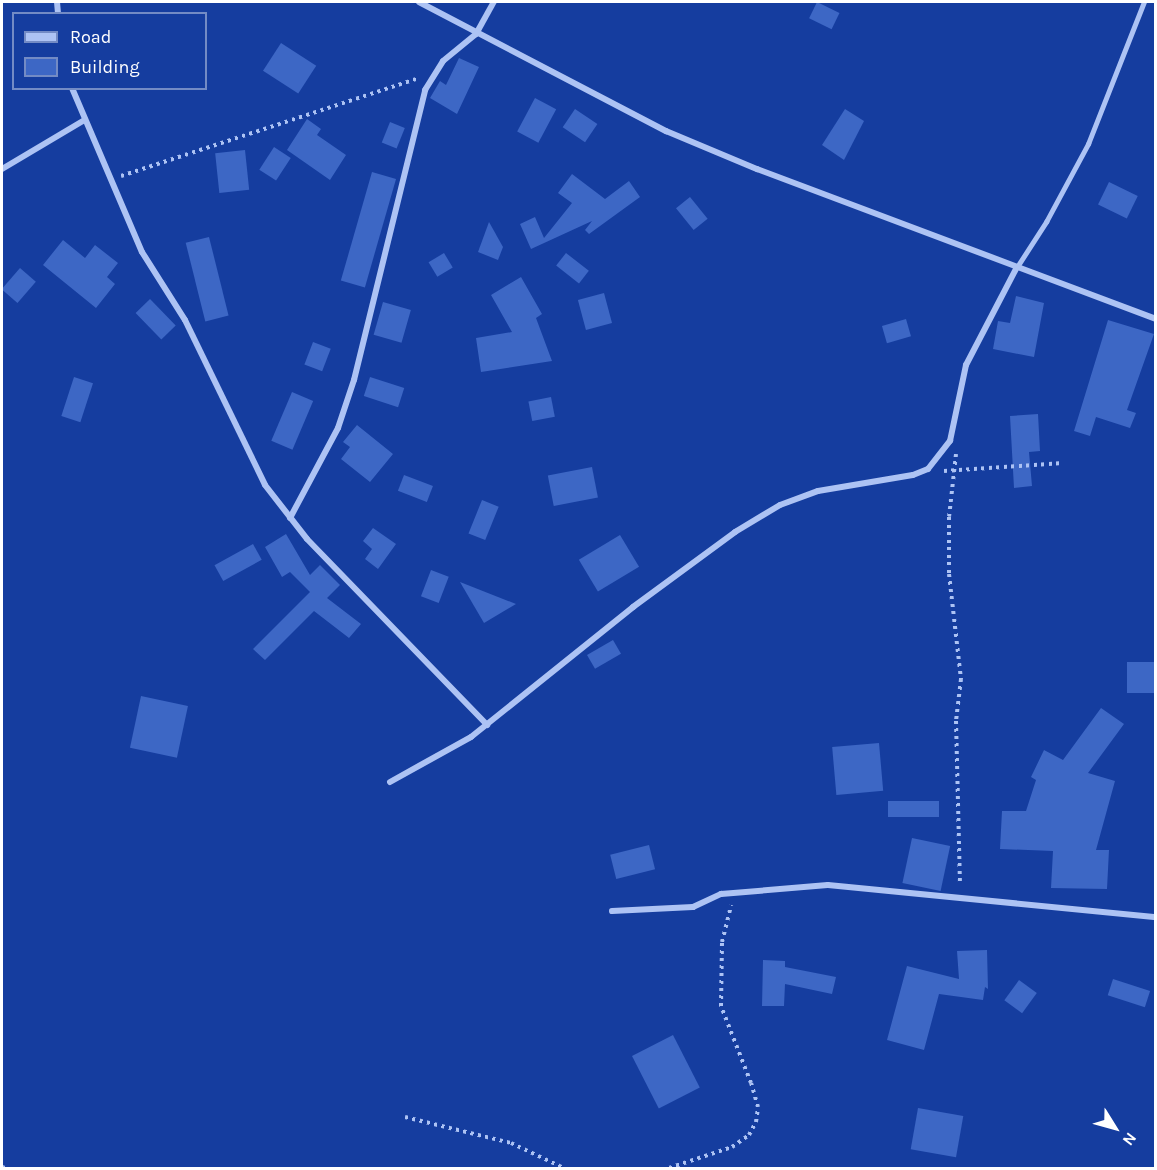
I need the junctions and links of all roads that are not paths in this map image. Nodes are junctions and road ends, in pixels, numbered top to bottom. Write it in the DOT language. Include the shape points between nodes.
graph roads {
  1 [pos="419,2"];
  2 [pos="494,2"];
  3 [pos="1144,2"];
  4 [pos="476,34"];
  5 [pos="73,90"];
  6 [pos="83,121"];
  7 [pos="2,169"];
  8 [pos="1017,267"];
  9 [pos="1155,319"];
  10 [pos="290,518"];
  11 [pos="487,725"];
  12 [pos="390,782"];
  13 [pos="612,912"];
  14 [pos="1155,917"];
  1 -- 4 [label="street"];
  2 -- 4 [label="street"];
  3 -- 8 [label="lane" via="1088,144"];
  4 -- 8 [label="street" via="666,131"];
  4 -- 10 [label="street" via="433,74 418,107 354,380 338,428"];
  5 -- 6 [label="street"];
  6 -- 7 [label="street"];
  6 -- 10 [label="street" via="142,252 185,320 245,449"];
  8 -- 9 [label="street"];
  8 -- 11 [label="street" via="966,365 950,441 928,469 818,491 780,505 642,600"];
  10 -- 11 [label="street"];
  11 -- 12 [label="street"];
  13 -- 14 [label="street" via="693,907 711,897 828,885"];
}
